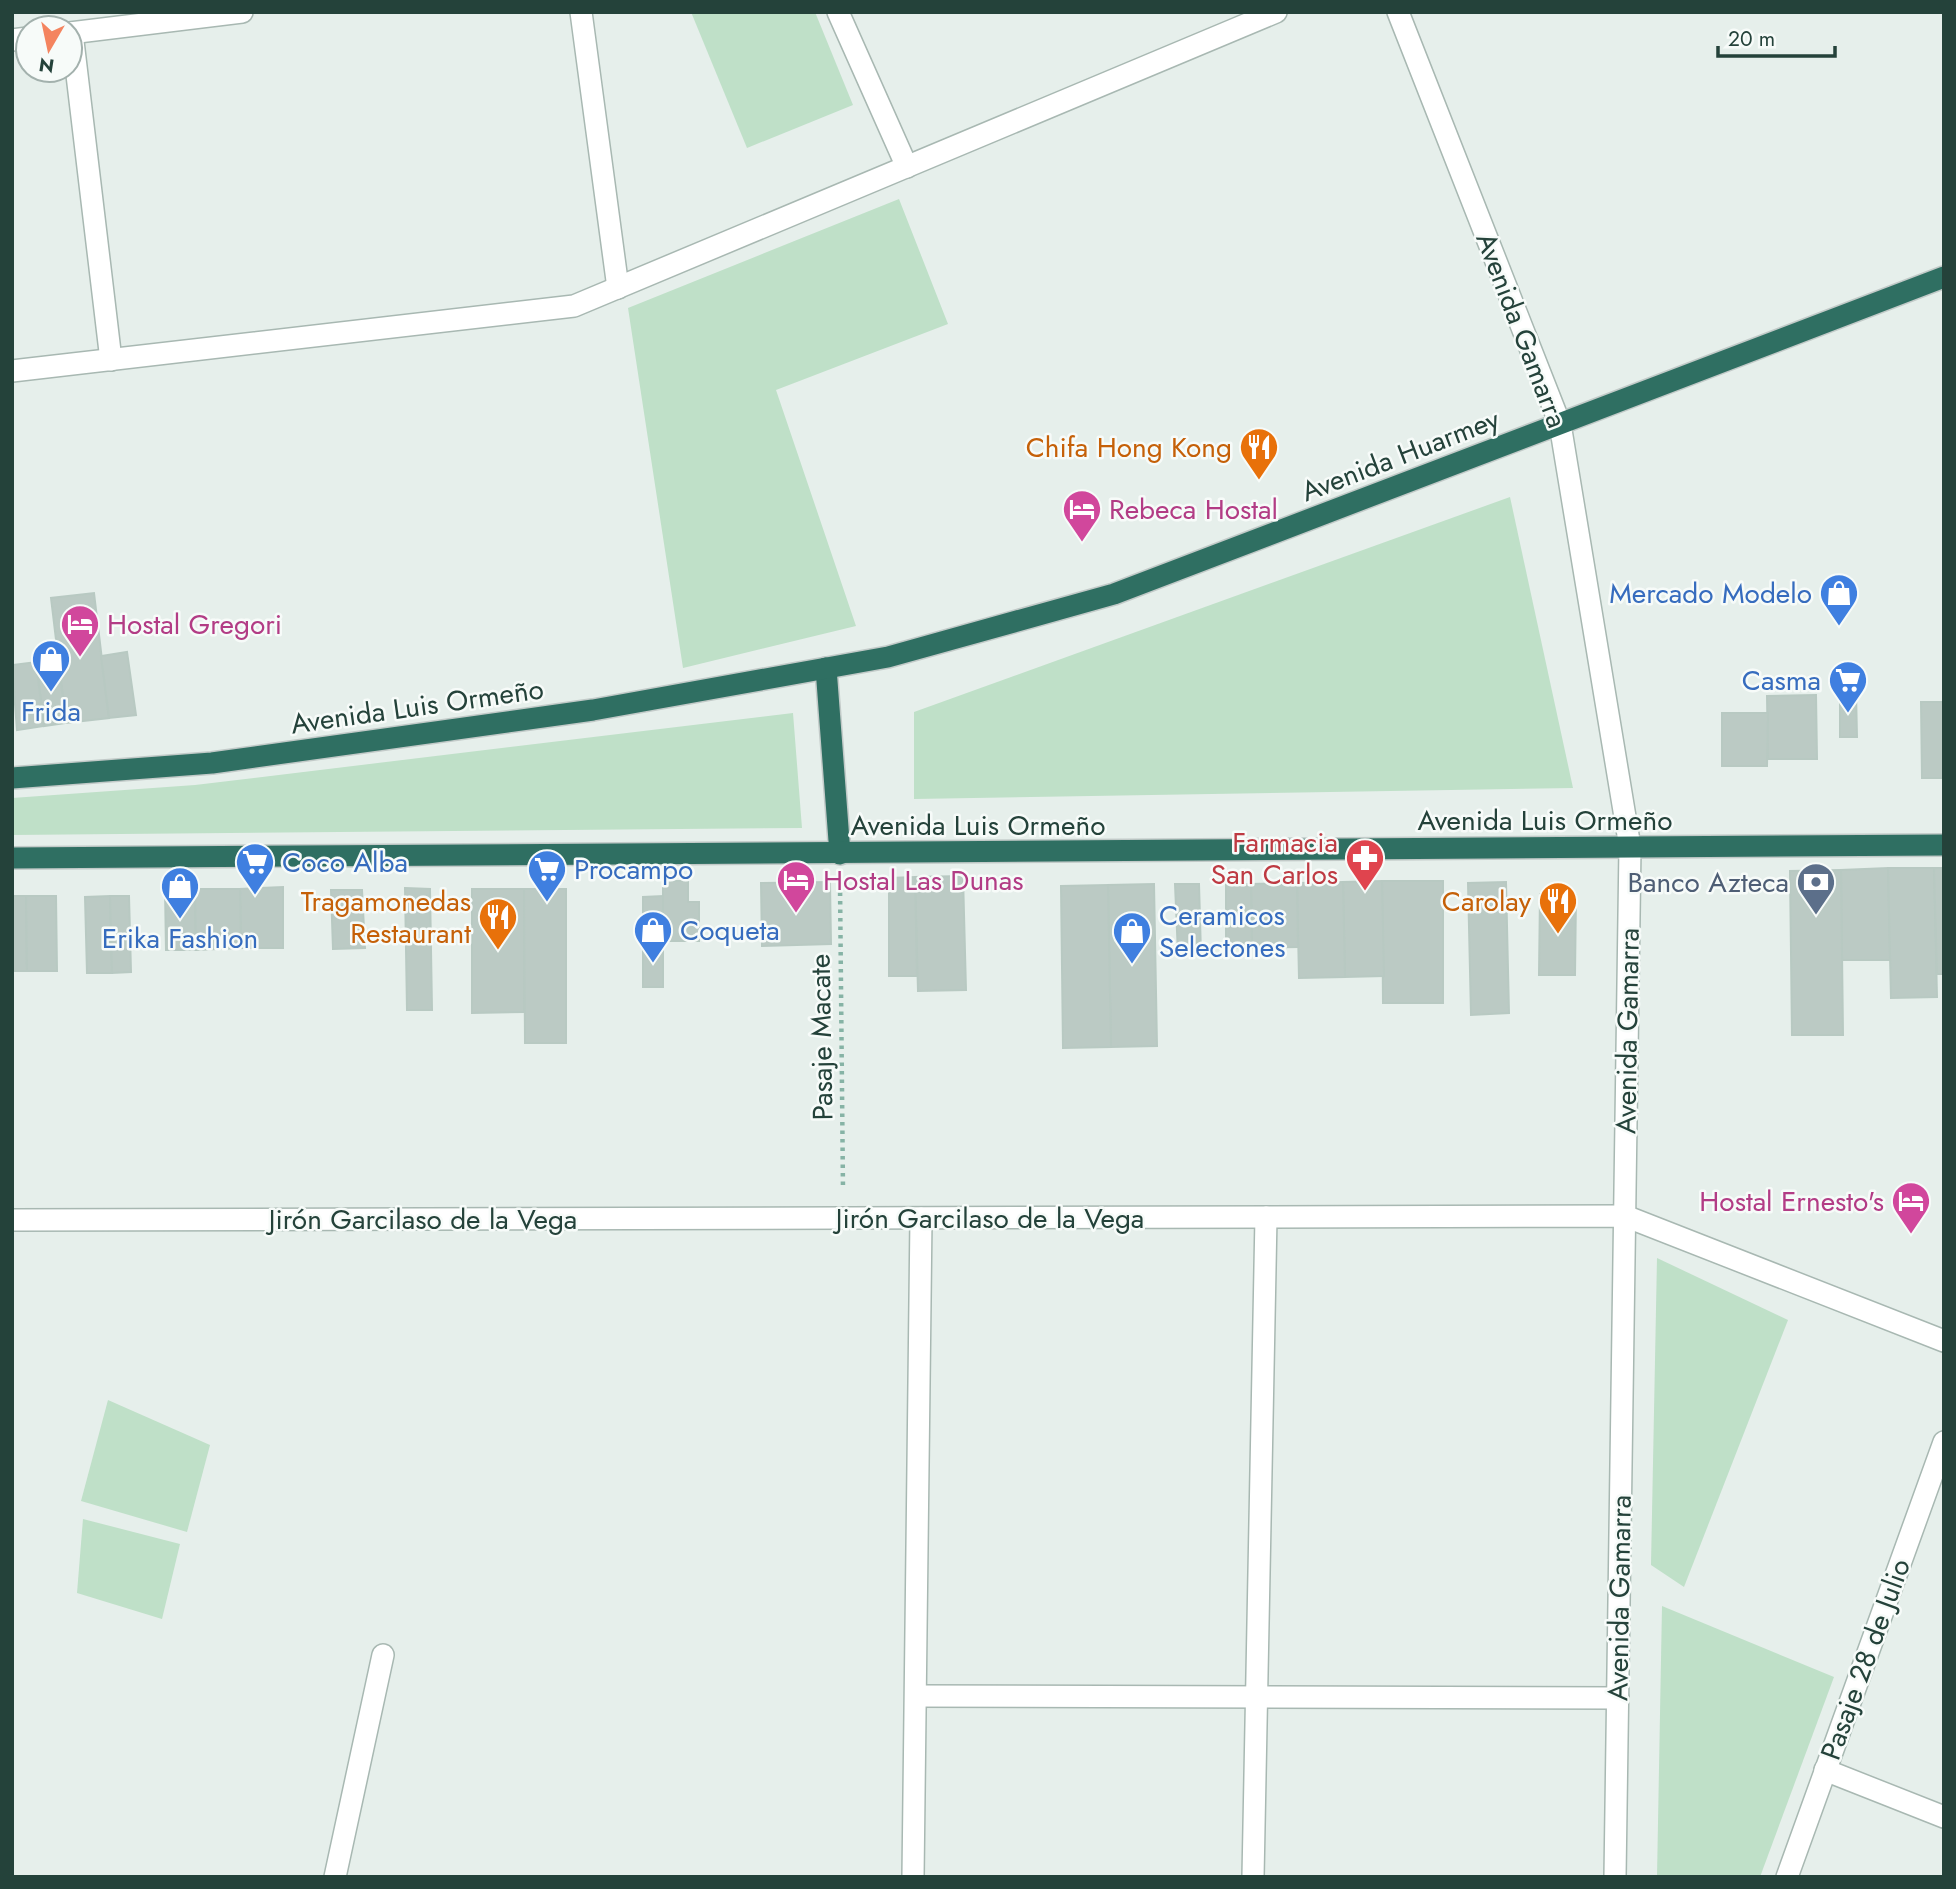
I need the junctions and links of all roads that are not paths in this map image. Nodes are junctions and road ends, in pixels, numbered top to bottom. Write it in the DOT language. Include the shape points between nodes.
graph roads {
  1 [pos="242,12"];
  2 [pos="581,12"];
  3 [pos="838,12"];
  4 [pos="1276,12"];
  5 [pos="1398,12"];
  6 [pos="84,31"];
  7 [pos="77,84"];
  8 [pos="907,167"];
  9 [pos="1944,277"];
  10 [pos="618,288"];
  11 [pos="111,360"];
  12 [pos="12,371"];
  13 [pos="1560,424"];
  14 [pos="826,668"];
  15 [pos="12,778"];
  16 [pos="1944,845"];
  17 [pos="1630,847"];
  18 [pos="840,854"];
  19 [pos="12,858"];
  20 [pos="1625,1216"];
  21 [pos="1266,1217"];
  22 [pos="921,1218"];
  23 [pos="12,1220"];
  24 [pos="1944,1341"];
  25 [pos="1944,1442"];
  26 [pos="383,1655"];
  27 [pos="916,1696"];
  28 [pos="1256,1697"];
  29 [pos="1618,1698"];
  30 [pos="1825,1770"];
  31 [pos="1944,1817"];
  32 [pos="335,1877"];
  33 [pos="914,1877"];
  34 [pos="1253,1877"];
  35 [pos="1615,1877"];
  36 [pos="1787,1877"];
  1 -- 6 [label="street"];
  2 -- 10 [label="street"];
  3 -- 8 [label="street"];
  4 -- 8 [label="street"];
  5 -- 13 [label="street, Avenida Gamarra"];
  7 -- 11 [label="street"];
  8 -- 10 [label="street"];
  9 -- 13 [label="highway, Avenida Huarmey"];
  10 -- 11 [label="street" via="574,306"];
  11 -- 12 [label="street"];
  13 -- 14 [label="highway, Avenida Huarmey" via="1114,593 888,657"];
  13 -- 17 [label="street, Avenida Gamarra"];
  14 -- 15 [label="highway, Avenida Luis Ormeño" via="593,710 212,763"];
  14 -- 18 [label="highway"];
  16 -- 17 [label="highway, Avenida Luis Ormeño"];
  17 -- 18 [label="highway, Avenida Luis Ormeño"];
  17 -- 20 [label="street, Avenida Gamarra"];
  18 -- 19 [label="highway, Avenida Luis Ormeño"];
  20 -- 21 [label="street, Jirón Garcilaso de la Vega"];
  20 -- 24 [label="street, Jirón Garcilaso de la Vega"];
  20 -- 29 [label="street, Avenida Gamarra"];
  21 -- 22 [label="street, Jirón Garcilaso de la Vega"];
  21 -- 28 [label="street"];
  22 -- 23 [label="street, Jirón Garcilaso de la Vega"];
  22 -- 27 [label="street"];
  25 -- 30 [label="street, Pasaje 28 de Julio"];
  26 -- 32 [label="street"];
  27 -- 28 [label="street"];
  27 -- 33 [label="street"];
  28 -- 29 [label="street"];
  28 -- 34 [label="street"];
  29 -- 35 [label="street, Avenida Gamarra"];
  30 -- 31 [label="street"];
  30 -- 36 [label="street, Pasaje 28 de Julio"];
}
